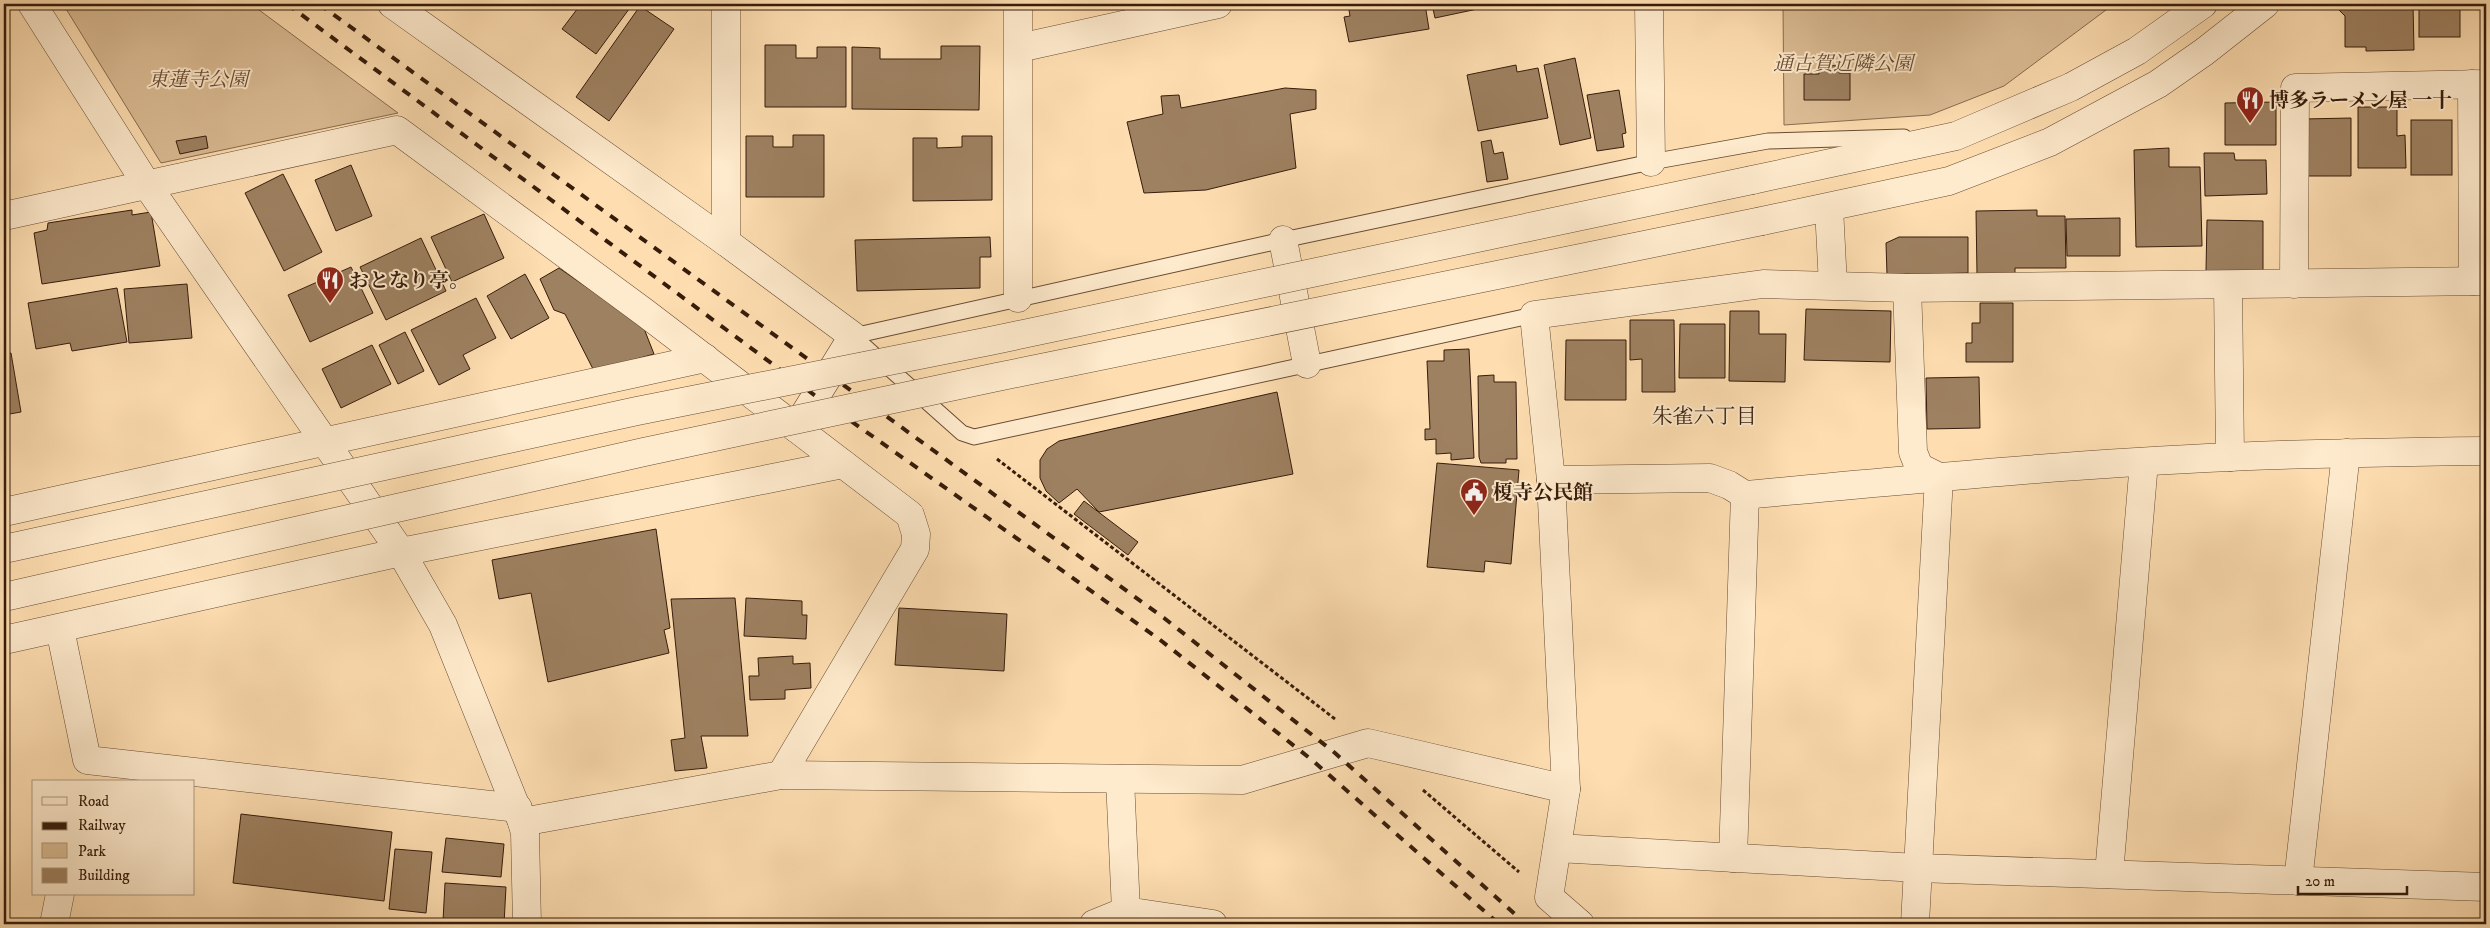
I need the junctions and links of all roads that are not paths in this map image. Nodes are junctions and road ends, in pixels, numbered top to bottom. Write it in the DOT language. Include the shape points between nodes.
graph roads {
  1 [pos="32,4"];
  2 [pos="392,4"];
  3 [pos="726,4"];
  4 [pos="1018,4"];
  5 [pos="1218,4"];
  6 [pos="1649,4"];
  7 [pos="2203,4"];
  8 [pos="2264,4"];
  9 [pos="1019,48"];
  10 [pos="2479,84"];
  11 [pos="1956,136"];
  12 [pos="1651,162"];
  13 [pos="147,185"];
  14 [pos="1828,208"];
  15 [pos="4,216"];
  16 [pos="1283,240"];
  17 [pos="726,242"];
  18 [pos="2480,281"];
  19 [pos="2294,284"];
  20 [pos="1833,285"];
  21 [pos="2228,285"];
  22 [pos="1907,288"];
  23 [pos="1018,298"];
  24 [pos="1534,315"];
  25 [pos="853,336"];
  26 [pos="705,358"];
  27 [pos="1307,364"];
  28 [pos="796,428"];
  29 [pos="327,441"];
  30 [pos="2486,451"];
  31 [pos="2346,454"];
  32 [pos="2230,457"];
  33 [pos="2144,462"];
  34 [pos="843,464"];
  35 [pos="1939,476"];
  36 [pos="1551,480"];
  37 [pos="1745,495"];
  38 [pos="4,512"];
  39 [pos="4,549"];
  40 [pos="402,552"];
  41 [pos="4,597"];
  42 [pos="60,629"];
  43 [pos="4,640"];
  44 [pos="84,771"];
  45 [pos="781,775"];
  46 [pos="1120,779"];
  47 [pos="173,780"];
  48 [pos="195,782"];
  49 [pos="1566,790"];
  50 [pos="520,815"];
  51 [pos="1557,848"];
  52 [pos="1733,858"];
  53 [pos="1918,868"];
  54 [pos="2110,874"];
  55 [pos="2298,881"];
  56 [pos="2486,887"];
  57 [pos="60,896"];
  58 [pos="1126,911"];
  59 [pos="54,924"];
  60 [pos="527,924"];
  61 [pos="1094,924"];
  62 [pos="1213,924"];
  63 [pos="1580,924"];
  64 [pos="1915,924"];
  1 -- 13 [label="street"];
  2 -- 17 [label="street"];
  3 -- 17 [label="street"];
  4 -- 9 [label="street"];
  5 -- 9 [label="street"];
  6 -- 12 [label="street"];
  7 -- 11 [label="street" via="2137,51 2071,87"];
  8 -- 14 [label="street" via="2158,84 2050,142 1949,181"];
  9 -- 23 [label="street"];
  10 -- 18 [label="street"];
  10 -- 19 [label="street" via="2295,88"];
  11 -- 12 [label="lane" via="1768,141"];
  11 -- 39 [label="street, bridge" via="1000,339 637,410"];
  12 -- 16 [label="lane"];
  13 -- 15 [label="street"];
  13 -- 26 [label="street" via="397,130"];
  13 -- 29 [label="street"];
  14 -- 20 [label="street"];
  14 -- 41 [label="street, bridge" via="644,452"];
  16 -- 23 [label="lane"];
  16 -- 27 [label="street"];
  17 -- 25 [label="street"];
  18 -- 19 [label="street"];
  19 -- 21 [label="street"];
  20 -- 22 [label="street"];
  20 -- 24 [label="street" via="1763,284"];
  21 -- 22 [label="street"];
  21 -- 32 [label="street"];
  22 -- 35 [label="street" via="1913,452 1919,467"];
  23 -- 25 [label="lane"];
  24 -- 27 [label="lane"];
  24 -- 36 [label="street"];
  25 -- 27 [label="lane" via="962,433 974,436"];
  25 -- 28 [label="street"];
  26 -- 28 [label="street"];
  26 -- 29 [label="street"];
  28 -- 34 [label="street"];
  29 -- 38 [label="street"];
  29 -- 40 [label="street"];
  30 -- 31 [label="street"];
  31 -- 32 [label="street"];
  31 -- 55 [label="street"];
  32 -- 33 [label="street"];
  33 -- 35 [label="street"];
  33 -- 54 [label="street"];
  34 -- 40 [label="street"];
  34 -- 45 [label="street" via="910,515 916,534 915,549"];
  35 -- 37 [label="street"];
  35 -- 53 [label="street"];
  36 -- 37 [label="street" via="1710,478"];
  36 -- 49 [label="street"];
  37 -- 52 [label="street"];
  40 -- 42 [label="street"];
  40 -- 50 [label="street" via="443,625"];
  42 -- 43 [label="street"];
  42 -- 44 [label="street"];
  44 -- 47 [label="street"];
  45 -- 46 [label="street"];
  45 -- 50 [label="street"];
  46 -- 49 [label="street" via="1242,780 1368,744"];
  46 -- 58 [label="street"];
  48 -- 50 [label="street"];
  49 -- 51 [label="street"];
  50 -- 60 [label="street" via="525,833"];
  51 -- 52 [label="street"];
  51 -- 63 [label="street" via="1549,897"];
  52 -- 53 [label="street"];
  53 -- 54 [label="street"];
  53 -- 64 [label="street"];
  54 -- 55 [label="street"];
  55 -- 56 [label="street"];
  57 -- 59 [label="street"];
  58 -- 61 [label="street"];
  58 -- 62 [label="street"];
}
